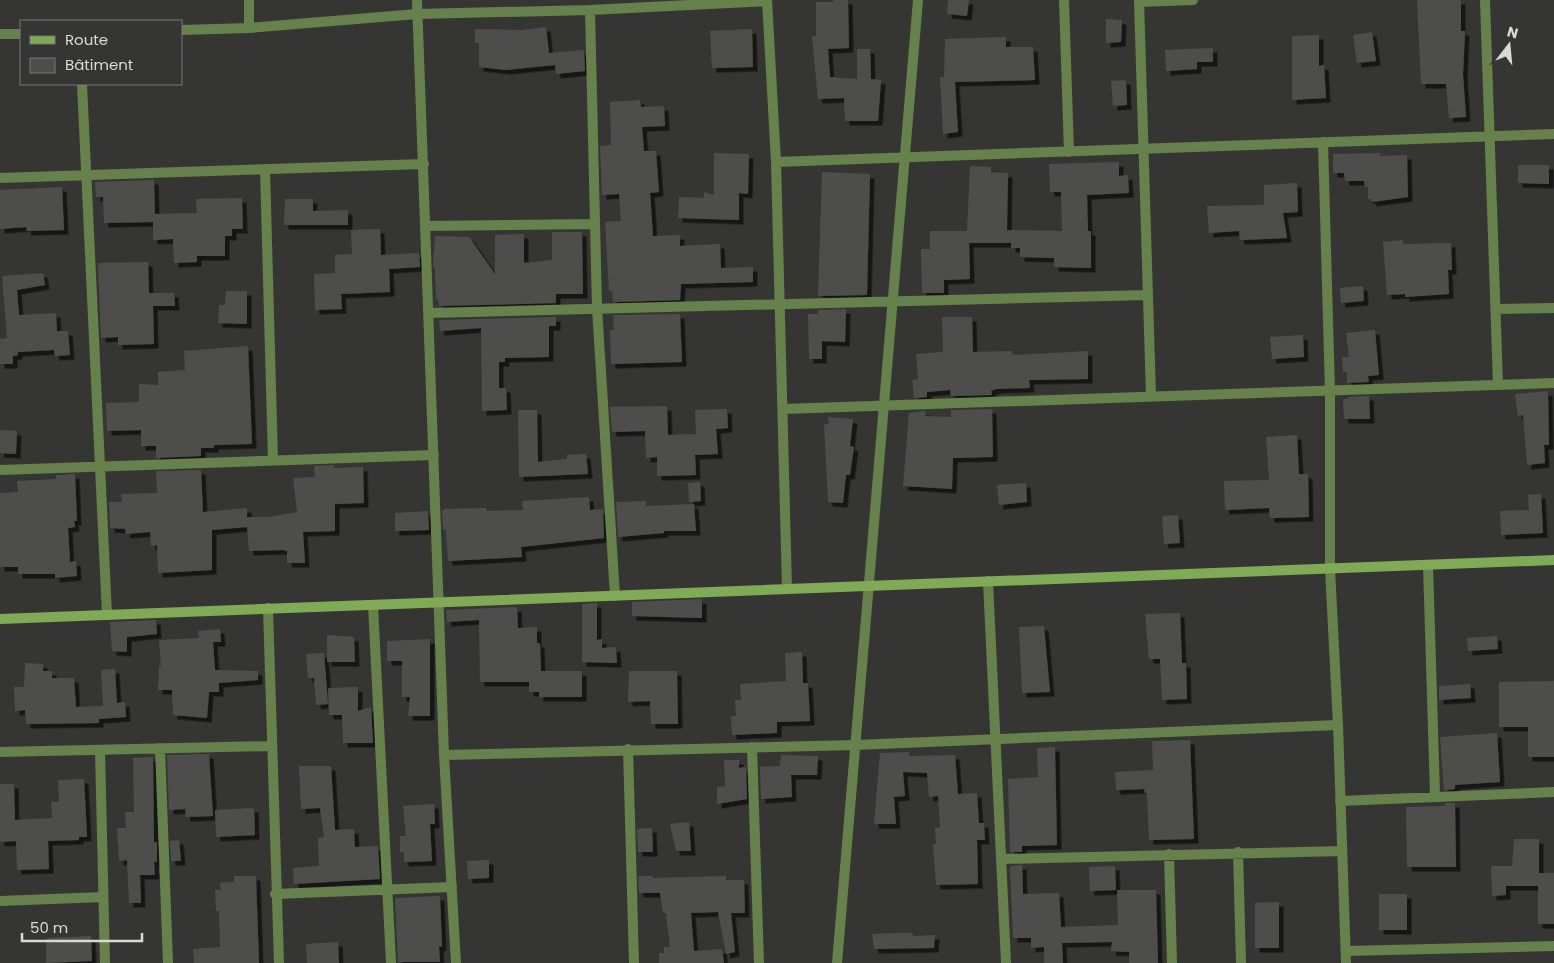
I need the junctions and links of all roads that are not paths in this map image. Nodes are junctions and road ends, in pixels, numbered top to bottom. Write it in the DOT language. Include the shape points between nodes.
graph roads {
  1 [pos="249,0"];
  2 [pos="417,0"];
  3 [pos="537,0"];
  4 [pos="767,0"];
  5 [pos="918,0"];
  6 [pos="1064,0"];
  7 [pos="1193,0"];
  8 [pos="1485,0"];
  9 [pos="1139,1"];
  10 [pos="641,4"];
  11 [pos="590,10"];
  12 [pos="537,11"];
  13 [pos="418,14"];
  14 [pos="250,28"];
  15 [pos="182,30"];
  16 [pos="0,34"];
  17 [pos="20,34"];
  18 [pos="82,85"];
  19 [pos="1554,134"];
  20 [pos="1490,136"];
  21 [pos="1324,142"];
  22 [pos="1144,149"];
  23 [pos="1069,152"];
  24 [pos="905,157"];
  25 [pos="776,162"];
  26 [pos="424,164"];
  27 [pos="265,169"];
  28 [pos="87,175"];
  29 [pos="0,178"];
  30 [pos="595,224"];
  31 [pos="426,226"];
  32 [pos="1148,295"];
  33 [pos="893,302"];
  34 [pos="780,304"];
  35 [pos="597,308"];
  36 [pos="1554,308"];
  37 [pos="1496,309"];
  38 [pos="429,313"];
  39 [pos="1554,384"];
  40 [pos="1498,385"];
  41 [pos="1330,392"];
  42 [pos="1151,396"];
  43 [pos="884,404"];
  44 [pos="783,409"];
  45 [pos="434,455"];
  46 [pos="273,460"];
  47 [pos="101,465"];
  48 [pos="0,470"];
  49 [pos="1554,560"];
  50 [pos="1428,565"];
  51 [pos="1330,569"];
  52 [pos="988,582"];
  53 [pos="870,586"];
  54 [pos="787,589"];
  55 [pos="615,596"];
  56 [pos="439,602"];
  57 [pos="373,605"];
  58 [pos="268,608"];
  59 [pos="107,615"];
  60 [pos="0,619"];
  61 [pos="1338,726"];
  62 [pos="997,740"];
  63 [pos="855,745"];
  64 [pos="272,746"];
  65 [pos="752,747"];
  66 [pos="160,748"];
  67 [pos="628,749"];
  68 [pos="100,750"];
  69 [pos="0,752"];
  70 [pos="444,755"];
  71 [pos="1554,792"];
  72 [pos="1435,796"];
  73 [pos="1340,800"];
  74 [pos="1342,851"];
  75 [pos="1238,852"];
  76 [pos="1169,854"];
  77 [pos="1002,859"];
  78 [pos="452,886"];
  79 [pos="389,888"];
  80 [pos="275,894"];
  81 [pos="103,897"];
  82 [pos="0,901"];
  83 [pos="1554,946"];
  84 [pos="1346,951"];
  85 [pos="105,963"];
  86 [pos="168,963"];
  87 [pos="279,963"];
  88 [pos="391,963"];
  89 [pos="456,963"];
  90 [pos="634,963"];
  91 [pos="759,963"];
  92 [pos="837,963"];
  93 [pos="1006,963"];
  94 [pos="1172,963"];
  95 [pos="1241,963"];
  96 [pos="1346,963"];
  1 -- 14 [label="street"];
  2 -- 13 [label="street"];
  3 -- 12 [label="street"];
  4 -- 10 [label="street"];
  4 -- 25 [label="street"];
  5 -- 24 [label="street"];
  6 -- 23 [label="street"];
  7 -- 9 [label="street"];
  8 -- 20 [label="street"];
  9 -- 22 [label="street"];
  10 -- 11 [label="street"];
  11 -- 12 [label="street"];
  11 -- 30 [label="street"];
  12 -- 13 [label="street"];
  13 -- 14 [label="street"];
  13 -- 26 [label="street"];
  14 -- 15 [label="street"];
  16 -- 17 [label="street"];
  18 -- 28 [label="street"];
  19 -- 20 [label="street"];
  20 -- 21 [label="street"];
  20 -- 37 [label="street"];
  21 -- 22 [label="street"];
  21 -- 41 [label="street"];
  22 -- 23 [label="street"];
  22 -- 32 [label="street"];
  23 -- 24 [label="street"];
  24 -- 25 [label="street"];
  24 -- 33 [label="street"];
  25 -- 34 [label="street"];
  26 -- 27 [label="street"];
  26 -- 31 [label="street"];
  27 -- 28 [label="street"];
  27 -- 46 [label="street"];
  28 -- 29 [label="street"];
  28 -- 47 [label="street"];
  30 -- 31 [label="street"];
  30 -- 35 [label="street"];
  31 -- 38 [label="street"];
  32 -- 33 [label="street"];
  32 -- 42 [label="street"];
  33 -- 34 [label="street"];
  33 -- 43 [label="street"];
  34 -- 35 [label="street"];
  34 -- 44 [label="street"];
  35 -- 38 [label="street"];
  35 -- 55 [label="street"];
  36 -- 37 [label="street"];
  37 -- 40 [label="street"];
  38 -- 45 [label="street"];
  39 -- 40 [label="street"];
  40 -- 41 [label="street"];
  41 -- 42 [label="street"];
  41 -- 51 [label="street"];
  42 -- 43 [label="street"];
  43 -- 44 [label="street"];
  43 -- 53 [label="street"];
  44 -- 54 [label="street"];
  45 -- 46 [label="street"];
  45 -- 56 [label="street"];
  46 -- 47 [label="street"];
  47 -- 48 [label="street"];
  47 -- 59 [label="street"];
  49 -- 50 [label="street"];
  50 -- 51 [label="street"];
  50 -- 72 [label="street"];
  51 -- 52 [label="street"];
  51 -- 61 [label="street"];
  52 -- 53 [label="street"];
  52 -- 62 [label="street"];
  53 -- 54 [label="street"];
  53 -- 63 [label="street"];
  54 -- 55 [label="street"];
  55 -- 56 [label="street"];
  56 -- 57 [label="street"];
  56 -- 70 [label="street"];
  57 -- 58 [label="street"];
  57 -- 79 [label="street"];
  58 -- 59 [label="street"];
  58 -- 64 [label="street"];
  59 -- 60 [label="street"];
  61 -- 62 [label="street"];
  61 -- 73 [label="street"];
  62 -- 63 [label="street"];
  62 -- 77 [label="street"];
  63 -- 65 [label="street"];
  63 -- 92 [label="street"];
  64 -- 66 [label="street"];
  64 -- 80 [label="street"];
  65 -- 67 [label="street"];
  65 -- 91 [label="street"];
  66 -- 68 [label="street"];
  66 -- 86 [label="street"];
  67 -- 70 [label="street"];
  67 -- 90 [label="street"];
  68 -- 69 [label="street"];
  68 -- 81 [label="street"];
  70 -- 78 [label="street"];
  71 -- 72 [label="street"];
  72 -- 73 [label="street"];
  73 -- 74 [label="street"];
  74 -- 75 [label="street"];
  74 -- 84 [label="street"];
  75 -- 76 [label="street"];
  75 -- 95 [label="street"];
  76 -- 77 [label="street"];
  76 -- 94 [label="street"];
  77 -- 93 [label="street"];
  78 -- 79 [label="street"];
  78 -- 89 [label="street"];
  79 -- 80 [label="street"];
  79 -- 88 [label="street"];
  80 -- 87 [label="street"];
  81 -- 82 [label="street"];
  81 -- 85 [label="street"];
  83 -- 84 [label="street"];
  84 -- 96 [label="street"];
}
